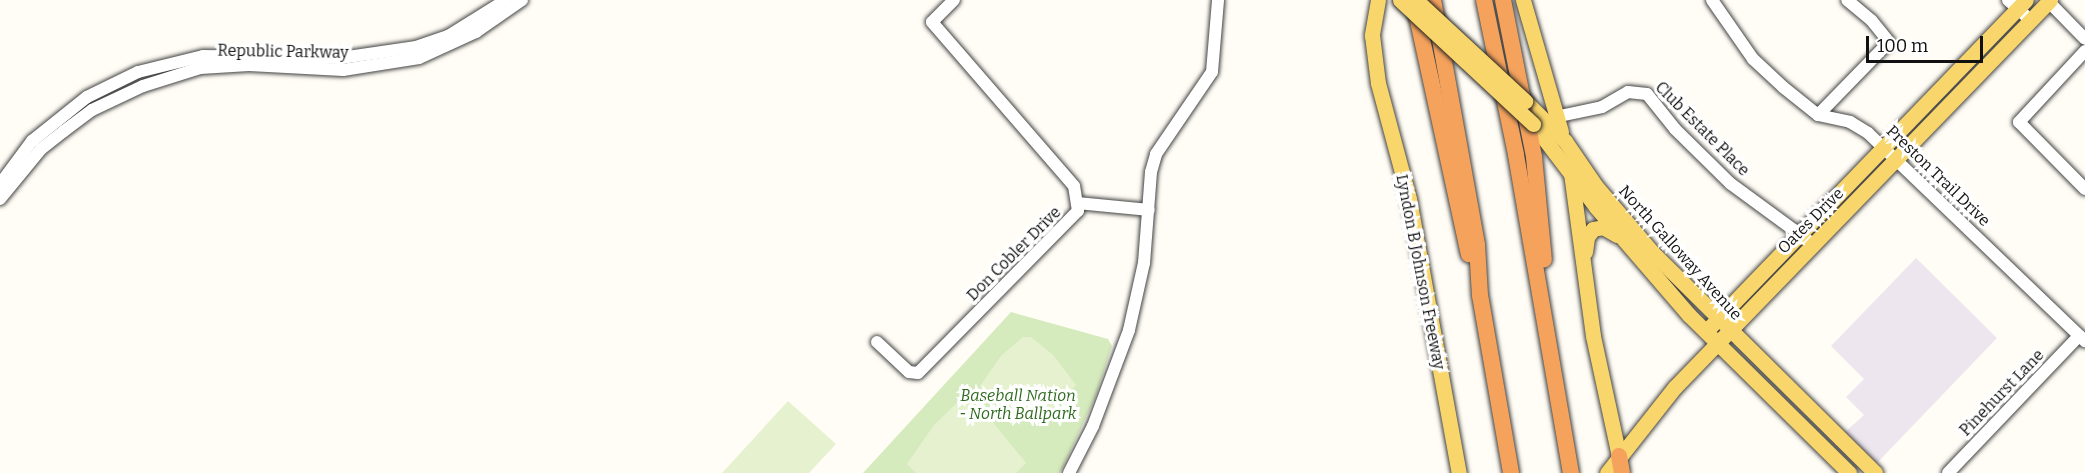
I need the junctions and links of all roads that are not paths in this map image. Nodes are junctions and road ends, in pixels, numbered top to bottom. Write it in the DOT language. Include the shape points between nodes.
graph roads {
  1 [pos="506,0"];
  2 [pos="522,0"];
  3 [pos="954,0"];
  4 [pos="1218,0"];
  5 [pos="1378,0"];
  6 [pos="1400,0"];
  7 [pos="1415,0"];
  8 [pos="1432,0"];
  9 [pos="1484,0"];
  10 [pos="1503,0"];
  11 [pos="1523,0"];
  12 [pos="1712,0"];
  13 [pos="1847,0"];
  14 [pos="2049,0"];
  15 [pos="2017,3"];
  16 [pos="2030,20"];
  17 [pos="2085,39"];
  18 [pos="2085,51"];
  19 [pos="1548,97"];
  20 [pos="1531,112"];
  21 [pos="1818,115"];
  22 [pos="1555,117"];
  23 [pos="1565,141"];
  24 [pos="1885,147"];
  25 [pos="1898,158"];
  26 [pos="1570,170"];
  27 [pos="0,184"];
  28 [pos="2085,189"];
  29 [pos="0,199"];
  30 [pos="1078,203"];
  31 [pos="1149,210"];
  32 [pos="1798,234"];
  33 [pos="1625,240"];
  34 [pos="1813,244"];
  35 [pos="1584,270"];
  36 [pos="1480,295"];
  37 [pos="1545,314"];
  38 [pos="1717,320"];
  39 [pos="1706,332"];
  40 [pos="1723,337"];
  41 [pos="2082,338"];
  42 [pos="877,342"];
  43 [pos="1835,434"];
  44 [pos="1822,445"];
  45 [pos="1619,456"];
  46 [pos="1069,473"];
  47 [pos="1459,473"];
  48 [pos="1511,473"];
  49 [pos="1571,473"];
  50 [pos="1606,473"];
  51 [pos="1622,473"];
  52 [pos="1849,473"];
  53 [pos="1875,473"];
  54 [pos="1948,473"];
  1 -- 27 [label="street, Republic Parkway" via="448,36 416,47 341,58 210,55 169,61 138,72 87,97 32,141"];
  2 -- 29 [label="street, Republic Parkway" via="476,32 419,58 343,70 249,65 200,68 143,86 92,110 41,149"];
  3 -- 30 [label="street, Don Cobler Drive" via="932,22 1069,180"];
  4 -- 31 [label="street" via="1212,72 1156,154"];
  5 -- 47 [label="main road, Lyndon B Johnson Freeway" via="1372,35 1378,83 1409,199"];
  6 -- 20 [label="main road, North Galloway Avenue, bridge" via="1508,100"];
  7 -- 20 [label="main road, North Galloway Avenue, bridge"];
  7 -- 36 [label="highway" via="1460,222"];
  8 -- 36 [label="highway" via="1477,245"];
  9 -- 37 [label="highway"];
  10 -- 37 [label="highway" via="1517,57 1542,218"];
  11 -- 19 [label="main road"];
  12 -- 21 [label="street, Preston Trail Drive" via="1753,59"];
  13 -- 21 [label="street" via="1872,20 1889,42"];
  14 -- 16 [label="main road, Oates Drive"];
  14 -- 17 [label="street"];
  15 -- 16 [label="street"];
  15 -- 24 [label="main road, Oates Drive"];
  16 -- 25 [label="main road, Oates Drive"];
  18 -- 28 [label="street" via="2019,122"];
  19 -- 20 [label="main road"];
  19 -- 22 [label="main road"];
  20 -- 23 [label="main road, North Galloway Avenue"];
  20 -- 26 [label="main road, North Galloway Avenue"];
  21 -- 24 [label="street, Preston Trail Drive" via="1858,125"];
  22 -- 23 [label="main road"];
  22 -- 32 [label="street, Club Estate Place" via="1587,112 1622,94 1641,91 1731,184"];
  23 -- 26 [label="main road"];
  23 -- 38 [label="main road, North Galloway Avenue" via="1625,221"];
  24 -- 25 [label="street, Preston Trail Drive"];
  24 -- 32 [label="main road, Oates Drive"];
  25 -- 34 [label="main road, Oates Drive"];
  25 -- 41 [label="street, Preston Trail Drive"];
  26 -- 33 [label="main road, North Galloway Avenue"];
  26 -- 35 [label="main road"];
  30 -- 31 [label="street"];
  30 -- 42 [label="street, Don Cobler Drive" via="1071,222 918,374 909,372"];
  31 -- 46 [label="street" via="1144,262 1129,330 1093,426"];
  32 -- 34 [label="street, Club Estate Place"];
  32 -- 38 [label="main road, Oates Drive"];
  33 -- 35 [label="main road" via="1603,227 1593,230 1587,237"];
  33 -- 39 [label="main road, North Galloway Avenue"];
  34 -- 40 [label="main road, Oates Drive"];
  35 -- 45 [label="main road" via="1603,396"];
  36 -- 48 [label="highway"];
  37 -- 49 [label="highway"];
  38 -- 39 [label="main road, Oates Drive"];
  38 -- 40 [label="main road, North Galloway Avenue"];
  39 -- 40 [label="main road, North Galloway Avenue"];
  40 -- 43 [label="main road, North Galloway Avenue"];
  40 -- 44 [label="main road, North Galloway Avenue"];
  40 -- 45 [label="main road, Oates Drive" via="1675,387"];
  41 -- 54 [label="street, Pinehurst Lane"];
  43 -- 44 [label="main road"];
  43 -- 53 [label="main road, North Galloway Avenue"];
  44 -- 52 [label="main road, North Galloway Avenue"];
  45 -- 50 [label="main road, Oates Drive"];
  45 -- 51 [label="highway"];
}
